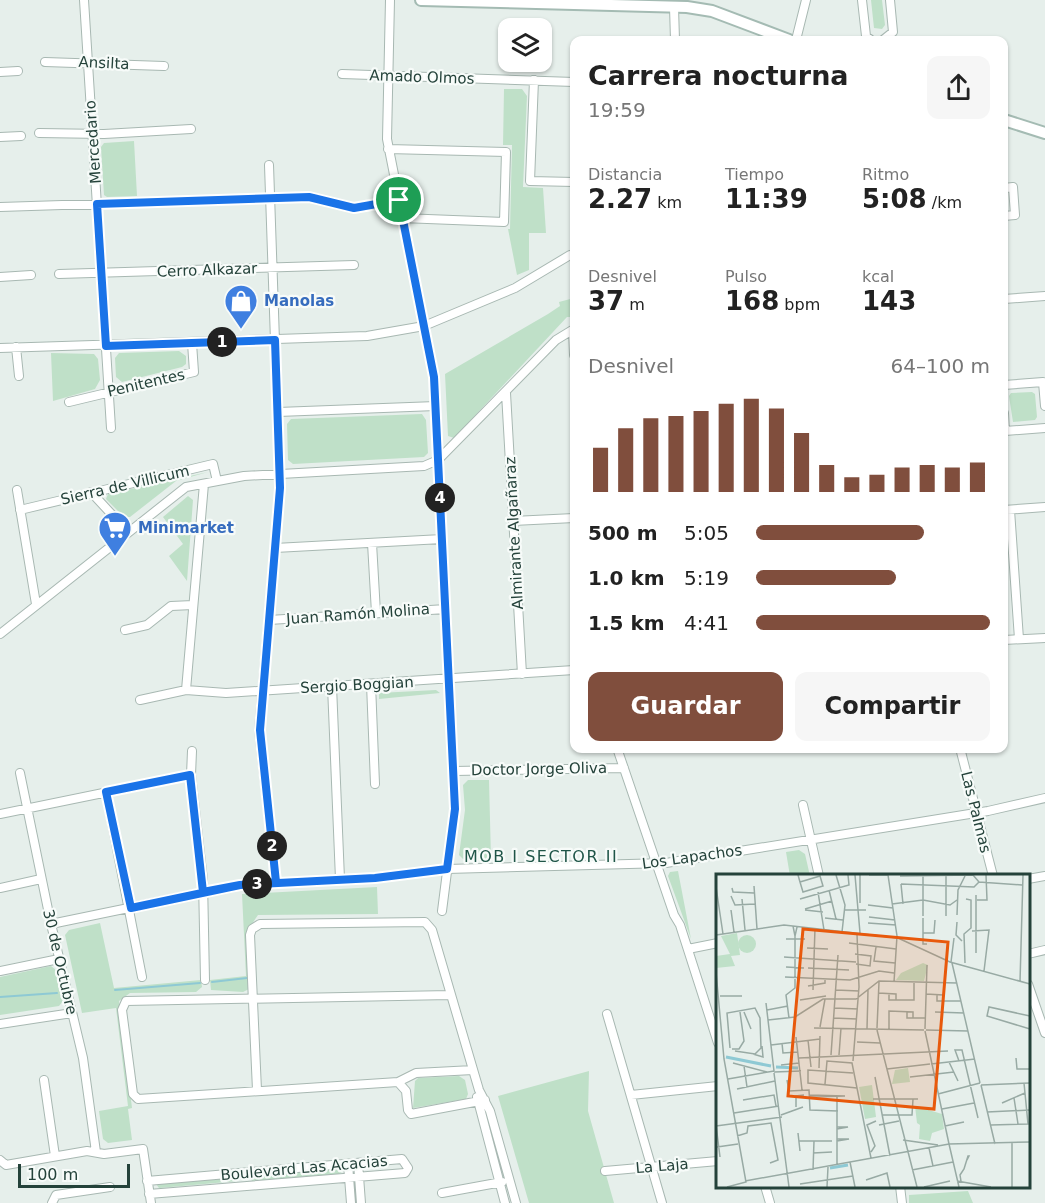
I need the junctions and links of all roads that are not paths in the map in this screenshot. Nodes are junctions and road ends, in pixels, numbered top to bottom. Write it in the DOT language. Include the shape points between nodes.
graph roads {
  1 [pos="84,0"];
  2 [pos="390,0"];
  3 [pos="421,0"];
  4 [pos="806,0"];
  5 [pos="862,0"];
  6 [pos="890,0"];
  7 [pos="674,7"];
  8 [pos="675,36"];
  9 [pos="778,36"];
  10 [pos="797,36"];
  11 [pos="866,36"];
  12 [pos="888,36"];
  13 [pos="45,62"];
  14 [pos="88,63"];
  15 [pos="164,66"];
  16 [pos="18,71"];
  17 [pos="0,72"];
  18 [pos="342,74"];
  19 [pos="388,76"];
  20 [pos="534,80"];
  21 [pos="570,82"];
  22 [pos="1008,121"];
  23 [pos="191,129"];
  24 [pos="39,133"];
  25 [pos="1045,133"];
  26 [pos="92,134"];
  27 [pos="21,136"];
  28 [pos="0,137"];
  29 [pos="388,148"];
  30 [pos="269,165"];
  31 [pos="570,182"];
  32 [pos="1008,188"];
  33 [pos="271,198"];
  34 [pos="399,200"];
  35 [pos="97,204"];
  36 [pos="0,207"];
  37 [pos="1008,216"];
  38 [pos="402,218"];
  39 [pos="570,255"];
  40 [pos="354,265"];
  41 [pos="273,267"];
  42 [pos="59,274"];
  43 [pos="101,274"];
  44 [pos="31,275"];
  45 [pos="0,277"];
  46 [pos="1045,296"];
  47 [pos="1008,298"];
  48 [pos="424,326"];
  49 [pos="570,331"];
  50 [pos="275,340"];
  51 [pos="192,343"];
  52 [pos="106,346"];
  53 [pos="16,347"];
  54 [pos="0,348"];
  55 [pos="18,376"];
  56 [pos="1008,385"];
  57 [pos="109,392"];
  58 [pos="506,393"];
  59 [pos="69,402"];
  60 [pos="436,406"];
  61 [pos="1045,406"];
  62 [pos="278,412"];
  63 [pos="111,428"];
  64 [pos="1045,428"];
  65 [pos="1008,430"];
  66 [pos="438,459"];
  67 [pos="280,474"];
  68 [pos="217,481"];
  69 [pos="204,484"];
  70 [pos="17,490"];
  71 [pos="91,492"];
  72 [pos="1045,507"];
  73 [pos="20,510"];
  74 [pos="1008,510"];
  75 [pos="570,518"];
  76 [pos="513,521"];
  77 [pos="1008,521"];
  78 [pos="128,532"];
  79 [pos="441,539"];
  80 [pos="372,543"];
  81 [pos="275,548"];
  82 [pos="36,604"];
  83 [pos="193,605"];
  84 [pos="446,609"];
  85 [pos="376,613"];
  86 [pos="269,620"];
  87 [pos="125,630"];
  88 [pos="0,634"];
  89 [pos="1045,638"];
  90 [pos="1019,639"];
  91 [pos="1008,640"];
  92 [pos="570,670"];
  93 [pos="522,674"];
  94 [pos="449,680"];
  95 [pos="371,684"];
  96 [pos="332,687"];
  97 [pos="186,690"];
  98 [pos="263,690"];
  99 [pos="140,700"];
  100 [pos="192,751"];
  101 [pos="619,753"];
  102 [pos="961,753"];
  103 [pos="624,768"];
  104 [pos="454,771"];
  105 [pos="20,772"];
  106 [pos="190,775"];
  107 [pos="375,784"];
  108 [pos="106,792"];
  109 [pos="1045,798"];
  110 [pos="802,805"];
  111 [pos="27,808"];
  112 [pos="976,812"];
  113 [pos="0,814"];
  114 [pos="810,838"];
  115 [pos="657,864"];
  116 [pos="447,869"];
  117 [pos="819,874"];
  118 [pos="992,874"];
  119 [pos="1045,876"];
  120 [pos="41,879"];
  121 [pos="340,879"];
  122 [pos="1030,879"];
  123 [pos="276,882"];
  124 [pos="0,888"];
  125 [pos="203,892"];
  126 [pos="131,908"];
  127 [pos="442,910"];
  128 [pos="51,924"];
  129 [pos="716,943"];
  130 [pos="688,949"];
  131 [pos="1045,950"];
  132 [pos="1030,954"];
  133 [pos="59,959"];
  134 [pos="0,971"];
  135 [pos="142,977"];
  136 [pos="205,980"];
  137 [pos="1030,987"];
  138 [pos="450,995"];
  139 [pos="253,998"];
  140 [pos="72,1013"];
  141 [pos="607,1014"];
  142 [pos="0,1023"];
  143 [pos="1045,1033"];
  144 [pos="716,1037"];
  145 [pos="473,1070"];
  146 [pos="44,1080"];
  147 [pos="398,1082"];
  148 [pos="716,1086"];
  149 [pos="257,1090"];
  150 [pos="631,1095"];
  151 [pos="481,1101"];
  152 [pos="96,1152"];
  153 [pos="55,1156"];
  154 [pos="0,1160"];
  155 [pos="716,1161"];
  156 [pos="358,1163"];
  157 [pos="348,1164"];
  158 [pos="651,1167"];
  159 [pos="605,1170"];
  160 [pos="245,1173"];
  161 [pos="349,1177"];
  162 [pos="359,1177"];
  163 [pos="509,1180"];
  164 [pos="147,1181"];
  165 [pos="499,1182"];
  166 [pos="246,1185"];
  167 [pos="110,1187"];
  168 [pos="766,1188"];
  169 [pos="900,1188"];
  170 [pos="442,1193"];
  171 [pos="149,1194"];
  172 [pos="52,1203"];
  173 [pos="151,1203"];
  174 [pos="351,1203"];
  175 [pos="361,1203"];
  176 [pos="505,1203"];
  177 [pos="516,1203"];
  178 [pos="662,1203"];
  179 [pos="770,1203"];
  180 [pos="902,1203"];
  1 -- 14 [label="street, Mercedario"];
  2 -- 19 [label="street"];
  3 -- 7 [label="main road"];
  4 -- 10 [label="street"];
  5 -- 11 [label="street"];
  6 -- 12 [label="street" via="893,32"];
  7 -- 8 [label="street"];
  7 -- 9 [label="main road" via="712,11"];
  13 -- 14 [label="street, Ansilta"];
  14 -- 15 [label="street, Ansilta"];
  14 -- 26 [label="street, Mercedario"];
  16 -- 17 [label="street"];
  18 -- 19 [label="street, Amado Olmos"];
  19 -- 20 [label="street, Amado Olmos"];
  19 -- 29 [label="street"];
  20 -- 21 [label="street, Amado Olmos"];
  20 -- 31 [label="street" via="530,181"];
  22 -- 25 [label="main road"];
  23 -- 26 [label="street"];
  24 -- 26 [label="street"];
  26 -- 35 [label="street, Mercedario"];
  27 -- 28 [label="street"];
  29 -- 34 [label="street"];
  29 -- 38 [label="street" via="506,152 504,222"];
  30 -- 33 [label="street"];
  32 -- 37 [label="street" via="1013,187 1015,215"];
  33 -- 34 [label="street" via="309,197 354,208"];
  33 -- 35 [label="street"];
  33 -- 41 [label="street"];
  34 -- 38 [label="street"];
  35 -- 36 [label="street"];
  35 -- 43 [label="street, Mercedario"];
  38 -- 48 [label="street"];
  39 -- 48 [label="street" via="516,288"];
  40 -- 41 [label="street, Cerro Alkazar"];
  41 -- 43 [label="street, Cerro Alkazar"];
  41 -- 50 [label="street"];
  42 -- 43 [label="street, Cerro Alkazar"];
  43 -- 52 [label="street, Mercedario"];
  44 -- 45 [label="street"];
  46 -- 47 [label="street"];
  48 -- 50 [label="street" via="367,336"];
  48 -- 60 [label="street"];
  49 -- 58 [label="street" via="556,340"];
  50 -- 51 [label="street"];
  50 -- 62 [label="street"];
  51 -- 52 [label="street"];
  51 -- 57 [label="street, Penitentes" via="194,372"];
  52 -- 53 [label="street"];
  52 -- 57 [label="street, Mercedario"];
  53 -- 54 [label="street"];
  53 -- 55 [label="street"];
  56 -- 61 [label="street" via="1043,382"];
  57 -- 59 [label="street, Penitentes"];
  57 -- 63 [label="street, Mercedario"];
  58 -- 66 [label="street"];
  58 -- 76 [label="street, Almirante Algañaraz"];
  60 -- 62 [label="street"];
  60 -- 66 [label="street"];
  62 -- 67 [label="street"];
  64 -- 65 [label="street"];
  66 -- 67 [label="street" via="424,466"];
  66 -- 79 [label="street"];
  67 -- 68 [label="street"];
  67 -- 81 [label="street"];
  68 -- 69 [label="street"];
  68 -- 71 [label="street, Sierra de Villicum" via="213,464"];
  69 -- 78 [label="street" via="180,490"];
  69 -- 83 [label="street"];
  70 -- 73 [label="street"];
  71 -- 73 [label="street, Sierra de Villicum"];
  71 -- 78 [label="street"];
  72 -- 74 [label="street"];
  73 -- 82 [label="street"];
  75 -- 76 [label="street"];
  76 -- 93 [label="street, Almirante Algañaraz"];
  77 -- 90 [label="street"];
  78 -- 82 [label="street"];
  79 -- 80 [label="street"];
  79 -- 84 [label="street"];
  80 -- 81 [label="street"];
  80 -- 85 [label="street"];
  81 -- 86 [label="street"];
  82 -- 88 [label="street"];
  83 -- 87 [label="street" via="171,606 147,625"];
  83 -- 97 [label="street"];
  84 -- 85 [label="street, Juan Ramón Molina"];
  84 -- 94 [label="street"];
  85 -- 86 [label="street, Juan Ramón Molina"];
  86 -- 98 [label="street"];
  89 -- 90 [label="street"];
  90 -- 91 [label="street"];
  92 -- 93 [label="street, Sergio Boggian"];
  93 -- 94 [label="street, Sergio Boggian"];
  94 -- 95 [label="street, Sergio Boggian"];
  94 -- 104 [label="street"];
  95 -- 96 [label="street, Sergio Boggian"];
  95 -- 107 [label="street"];
  96 -- 98 [label="street, Sergio Boggian"];
  96 -- 121 [label="street"];
  97 -- 98 [label="street, Sergio Boggian"];
  97 -- 99 [label="street, Sergio Boggian"];
  98 -- 123 [label="street" via="260,730"];
  100 -- 106 [label="street"];
  101 -- 103 [label="street"];
  102 -- 112 [label="street, Las Palmas"];
  103 -- 104 [label="street, Doctor Jorge Oliva"];
  103 -- 115 [label="street"];
  104 -- 116 [label="street" via="455,809"];
  105 -- 111 [label="street, 30 de Octubre"];
  106 -- 108 [label="street"];
  106 -- 125 [label="street"];
  108 -- 111 [label="street"];
  108 -- 126 [label="street"];
  109 -- 112 [label="street, Los Lapachos"];
  110 -- 114 [label="street"];
  111 -- 113 [label="street"];
  111 -- 120 [label="street, 30 de Octubre"];
  112 -- 114 [label="street, Los Lapachos"];
  112 -- 118 [label="street, Las Palmas"];
  114 -- 115 [label="street, Los Lapachos"];
  114 -- 117 [label="street"];
  115 -- 116 [label="street, Los Lapachos"];
  115 -- 130 [label="street"];
  116 -- 121 [label="street, Los Lapachos"];
  116 -- 127 [label="street"];
  119 -- 122 [label="street"];
  120 -- 124 [label="street"];
  120 -- 128 [label="street, 30 de Octubre"];
  121 -- 123 [label="street, Los Lapachos"];
  123 -- 125 [label="street, Los Lapachos"];
  125 -- 126 [label="street, Los Lapachos"];
  125 -- 136 [label="street"];
  126 -- 128 [label="street, Los Lapachos"];
  126 -- 135 [label="street"];
  128 -- 133 [label="street, 30 de Octubre"];
  129 -- 130 [label="street"];
  130 -- 144 [label="street"];
  131 -- 132 [label="street"];
  133 -- 134 [label="street"];
  133 -- 140 [label="street, 30 de Octubre"];
  137 -- 143 [label="street"];
  138 -- 139 [label="street"];
  138 -- 139 [label="street" via="431,926 425,922 260,924 251,932"];
  138 -- 145 [label="street"];
  139 -- 149 [label="street"];
  139 -- 149 [label="street" via="133,999 123,1003 122,1010 136,1098"];
  140 -- 142 [label="street"];
  140 -- 152 [label="street, 30 de Octubre" via="83,1058"];
  141 -- 150 [label="street"];
  145 -- 147 [label="street" via="416,1073"];
  145 -- 151 [label="street"];
  146 -- 153 [label="street"];
  147 -- 149 [label="street"];
  147 -- 151 [label="street" via="406,1090 411,1114"];
  148 -- 150 [label="street"];
  150 -- 158 [label="street"];
  151 -- 163 [label="street"];
  151 -- 165 [label="street"];
  152 -- 153 [label="street"];
  152 -- 164 [label="street" via="142,1149"];
  153 -- 154 [label="street" via="6,1165"];
  155 -- 158 [label="street, La Laja"];
  156 -- 157 [label="street, Boulevard Las Acacias"];
  156 -- 162 [label="street"];
  156 -- 162 [label="street, Boulevard Las Acacias" via="402,1159 408,1168 405,1173"];
  157 -- 160 [label="street, Boulevard Las Acacias"];
  157 -- 161 [label="street"];
  158 -- 159 [label="street, La Laja"];
  158 -- 178 [label="street"];
  160 -- 164 [label="street, Boulevard Las Acacias"];
  160 -- 166 [label="street"];
  161 -- 162 [label="street, Boulevard Las Acacias"];
  161 -- 166 [label="street, Boulevard Las Acacias"];
  161 -- 174 [label="street"];
  162 -- 175 [label="street"];
  163 -- 165 [label="street"];
  163 -- 177 [label="street"];
  164 -- 171 [label="street"];
  165 -- 170 [label="street"];
  165 -- 176 [label="street"];
  166 -- 171 [label="street, Boulevard Las Acacias"];
  167 -- 172 [label="street" via="56,1195"];
  168 -- 179 [label="street"];
  169 -- 180 [label="street"];
  171 -- 173 [label="street"];
}
